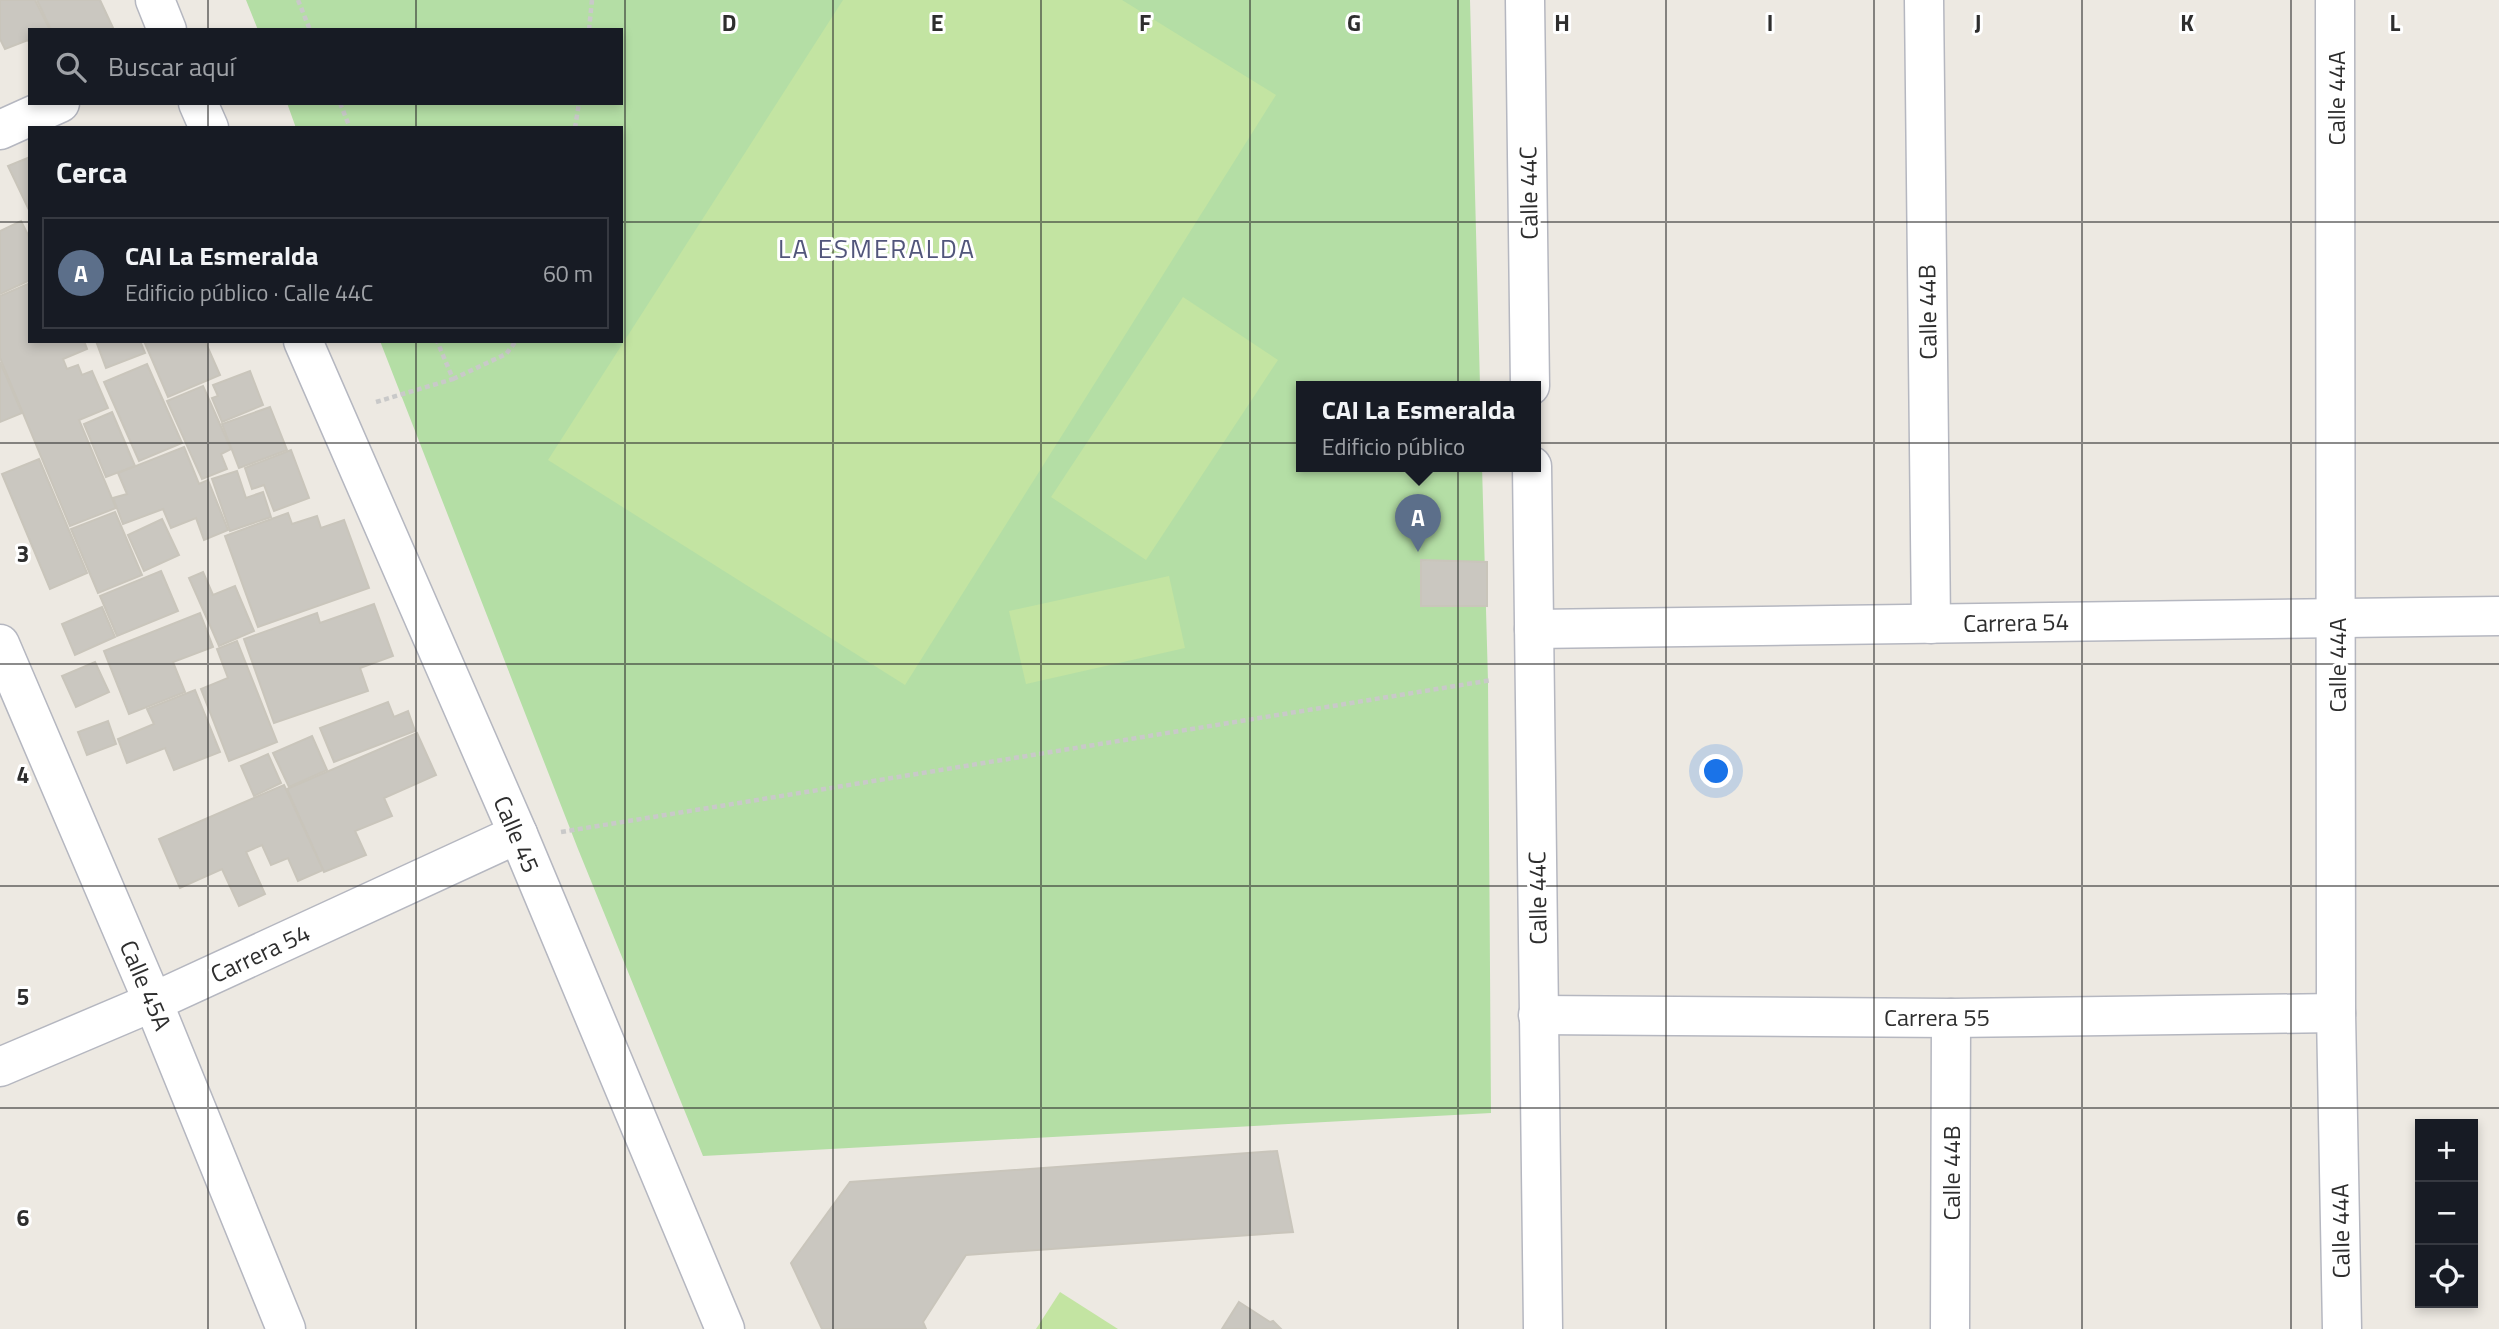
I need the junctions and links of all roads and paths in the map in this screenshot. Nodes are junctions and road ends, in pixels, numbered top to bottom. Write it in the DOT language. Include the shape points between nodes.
graph roads {
  1 [pos="155,0"];
  2 [pos="298,0"];
  3 [pos="592,0"];
  4 [pos="1525,0"];
  5 [pos="1924,0"];
  6 [pos="2335,0"];
  7 [pos="166,28"];
  8 [pos="309,28"];
  9 [pos="589,28"];
  10 [pos="56,105"];
  11 [pos="199,105"];
  12 [pos="341,105"];
  13 [pos="579,105"];
  14 [pos="208,126"];
  15 [pos="349,126"];
  16 [pos="575,126"];
  17 [pos="0,130"];
  18 [pos="304,343"];
  19 [pos="438,343"];
  20 [pos="514,343"];
  21 [pos="453,379"];
  22 [pos="1530,381"];
  23 [pos="336,417"];
  24 [pos="1532,472"];
  25 [pos="2499,616"];
  26 [pos="2337,618"];
  27 [pos="1931,624"];
  28 [pos="1534,629"];
  29 [pos="0,644"];
  30 [pos="1535,677"];
  31 [pos="518,834"];
  32 [pos="153,1002"];
  33 [pos="2336,1013"];
  34 [pos="1538,1015"];
  35 [pos="1951,1018"];
  36 [pos="0,1067"];
  37 [pos="286,1329"];
  38 [pos="725,1329"];
  39 [pos="1543,1329"];
  40 [pos="1950,1329"];
  41 [pos="2342,1329"];
  1 -- 7 [label="street"];
  2 -- 8 [label="path"];
  3 -- 9 [label="path"];
  4 -- 22 [label="street, Calle 44C"];
  5 -- 27 [label="street, Calle 44B"];
  6 -- 26 [label="street, Calle 44A"];
  10 -- 17 [label="street"];
  11 -- 14 [label="street"];
  12 -- 15 [label="path"];
  13 -- 16 [label="path"];
  18 -- 23 [label="street, Calle 45"];
  19 -- 21 [label="path"];
  20 -- 21 [label="path" via="506,354"];
  21 -- 23 [label="path"];
  23 -- 31 [label="street, Calle 45"];
  24 -- 28 [label="street, Calle 44C"];
  25 -- 26 [label="street, Carrera 54"];
  26 -- 27 [label="street, Carrera 54"];
  26 -- 33 [label="street, Calle 44A"];
  27 -- 28 [label="street, Carrera 54"];
  28 -- 30 [label="street, Calle 44C"];
  29 -- 32 [label="street, Calle 45A"];
  30 -- 31 [label="path" via="1475,683 573,832"];
  30 -- 34 [label="street, Calle 44C"];
  31 -- 32 [label="street, Carrera 54"];
  31 -- 38 [label="street, Calle 45"];
  32 -- 36 [label="street, Carrera 54"];
  32 -- 37 [label="street, Calle 45A"];
  33 -- 35 [label="street, Carrera 55"];
  33 -- 41 [label="street, Calle 44A"];
  34 -- 35 [label="street, Carrera 55"];
  34 -- 39 [label="street, Calle 44C"];
  35 -- 40 [label="street, Calle 44B"];
}
